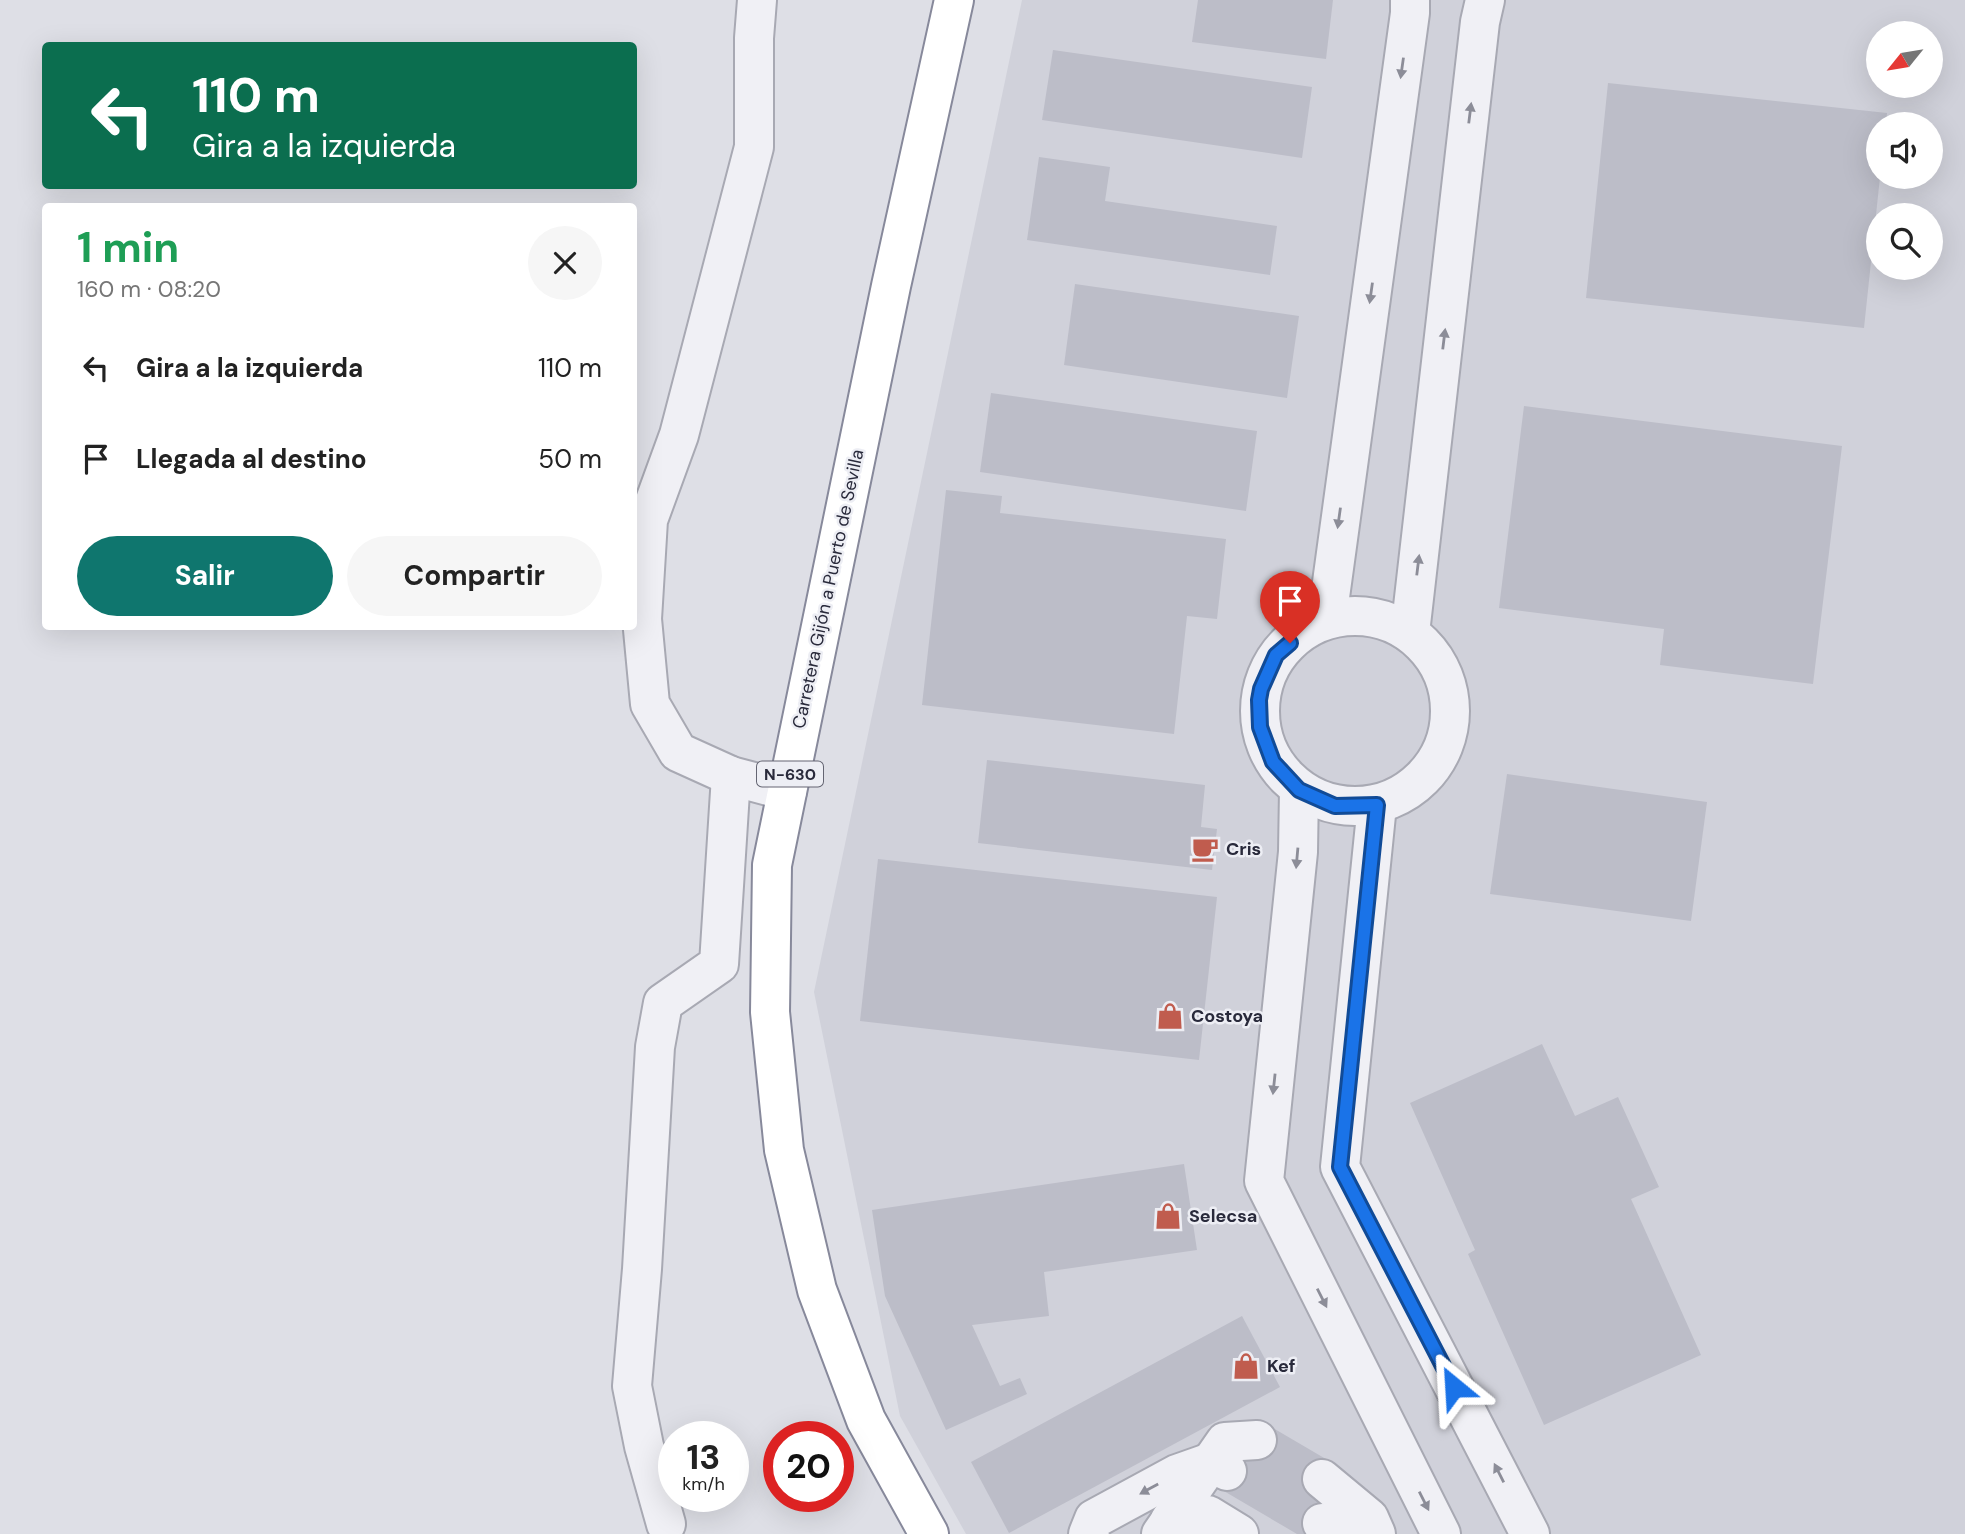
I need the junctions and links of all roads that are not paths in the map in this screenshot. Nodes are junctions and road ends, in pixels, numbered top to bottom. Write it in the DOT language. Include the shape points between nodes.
graph roads {
  1 [pos="757,0"];
  2 [pos="954,0"];
  3 [pos="1410,0"];
  4 [pos="1485,0"];
  5 [pos="1327,619"];
  6 [pos="1410,633"];
  7 [pos="731,776"];
  8 [pos="1299,790"];
  9 [pos="787,791"];
  10 [pos="1377,805"];
  11 [pos="1257,1440"];
  12 [pos="1219,1466"];
  13 [pos="1322,1479"];
  14 [pos="1322,1523"];
  15 [pos="666,1524"];
  16 [pos="1165,1527"];
  17 [pos="929,1534"];
  18 [pos="1088,1534"];
  19 [pos="1239,1534"];
  20 [pos="1375,1534"];
  21 [pos="1441,1534"];
  22 [pos="1530,1534"];
  1 -- 7 [label="street" via="754,147 679,435 648,520 642,619 650,705 678,752"];
  2 -- 9 [label="highway, Carretera Gijón a Puerto de Sevilla / N-630"];
  3 -- 5 [label="street, one-way"];
  6 -- 4 [label="street, one-way"];
  5 -- 6 [label="street" via="1346,614 1376,617"];
  5 -- 8 [label="street" via="1303,630 1276,655 1259,700 1260,727 1273,762"];
  6 -- 10 [label="street" via="1436,660 1445,683 1449,733 1434,767 1406,793"];
  7 -- 9 [label="street"];
  7 -- 15 [label="street" via="719,964 663,1003 654,1047 632,1386"];
  8 -- 10 [label="street" via="1335,806"];
  8 -- 21 [label="street, one-way" via="1298,852 1264,1181"];
  9 -- 17 [label="highway, Carretera Gijón a Puerto de Sevilla / N-630" via="772,865 770,1012 784,1150 817,1290 866,1420"];
  22 -- 10 [label="street, one-way" via="1340,1167"];
  11 -- 12 [label="street" via="1225,1442"];
  12 -- 16 [label="street"];
  12 -- 18 [label="street, one-way" via="1177,1474 1094,1519"];
  13 -- 20 [label="street" via="1369,1518"];
  14 -- 20 [label="street"];
  16 -- 19 [label="street" via="1208,1515"];
}
